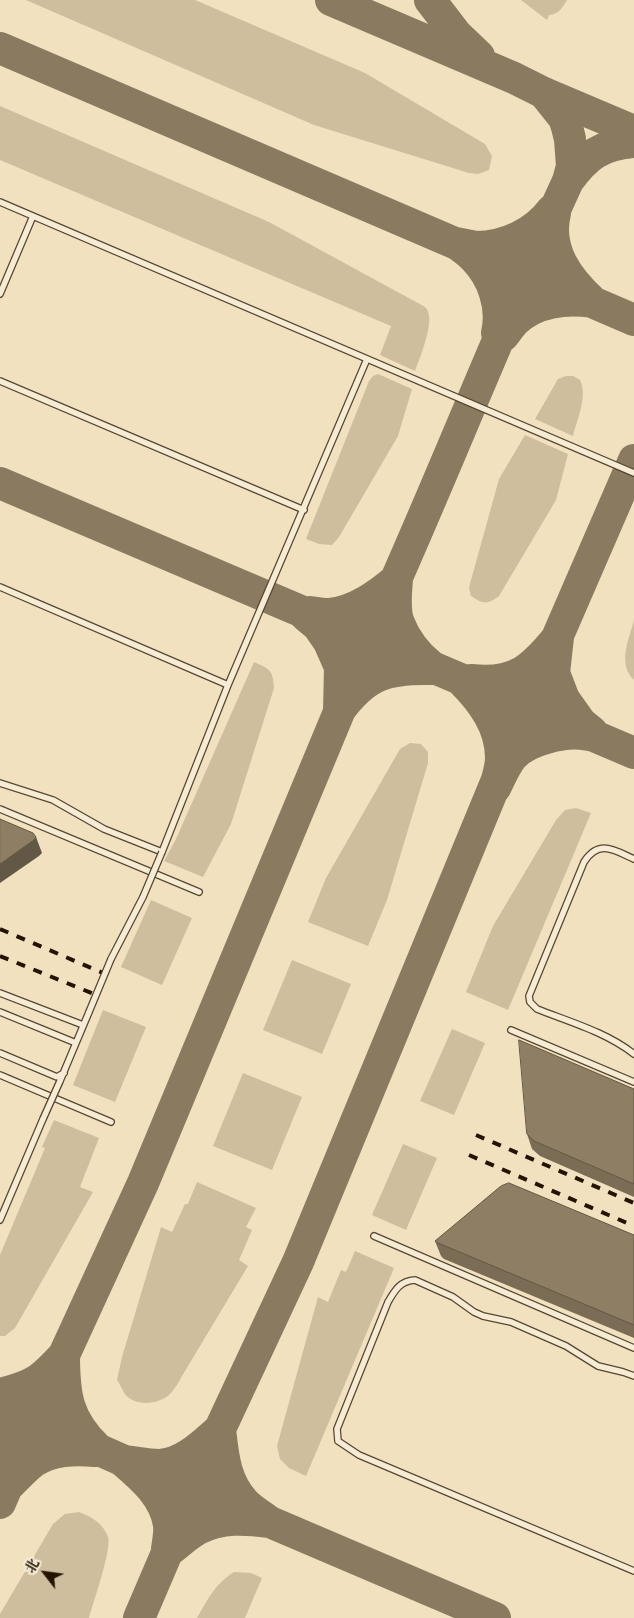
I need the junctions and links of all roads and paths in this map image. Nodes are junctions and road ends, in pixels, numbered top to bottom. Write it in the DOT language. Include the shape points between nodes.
graph roads {
  1 [pos="0,202"];
  2 [pos="33,216"];
  3 [pos="0,294"];
  4 [pos="367,359"];
  5 [pos="0,381"];
  6 [pos="634,473"];
  7 [pos="304,510"];
  8 [pos="0,587"];
  9 [pos="228,686"];
  10 [pos="0,783"];
  11 [pos="0,809"];
  12 [pos="162,852"];
  13 [pos="634,859"];
  14 [pos="199,892"];
  15 [pos="0,993"];
  16 [pos="0,1012"];
  17 [pos="84,1025"];
  18 [pos="511,1030"];
  19 [pos="76,1043"];
  20 [pos="0,1053"];
  21 [pos="634,1054"];
  22 [pos="64,1072"];
  23 [pos="0,1075"];
  24 [pos="634,1082"];
  25 [pos="111,1122"];
  26 [pos="0,1220"];
  27 [pos="374,1236"];
  28 [pos="634,1348"];
  29 [pos="634,1376"];
  30 [pos="634,1571"];
  1 -- 2 [label="lane"];
  2 -- 3 [label="lane"];
  2 -- 4 [label="lane"];
  4 -- 6 [label="lane"];
  4 -- 7 [label="lane"];
  5 -- 7 [label="lane"];
  7 -- 9 [label="lane"];
  8 -- 9 [label="lane"];
  9 -- 12 [label="lane"];
  10 -- 12 [label="lane" via="53,800 104,829"];
  11 -- 14 [label="lane"];
  12 -- 17 [label="lane, bridge" via="111,959"];
  13 -- 21 [label="lane" via="609,848 590,853 529,996 537,1009 594,1031"];
  15 -- 17 [label="lane"];
  16 -- 19 [label="lane"];
  17 -- 19 [label="lane"];
  18 -- 24 [label="lane"];
  19 -- 22 [label="lane"];
  20 -- 22 [label="lane" via="57,1077"];
  22 -- 26 [label="lane, bridge"];
  23 -- 25 [label="lane"];
  27 -- 28 [label="lane"];
  29 -- 30 [label="lane" via="598,1366 566,1346 510,1322 483,1316 453,1296 408,1280 401,1283 388,1302 336,1429 338,1441 359,1455"];
}
